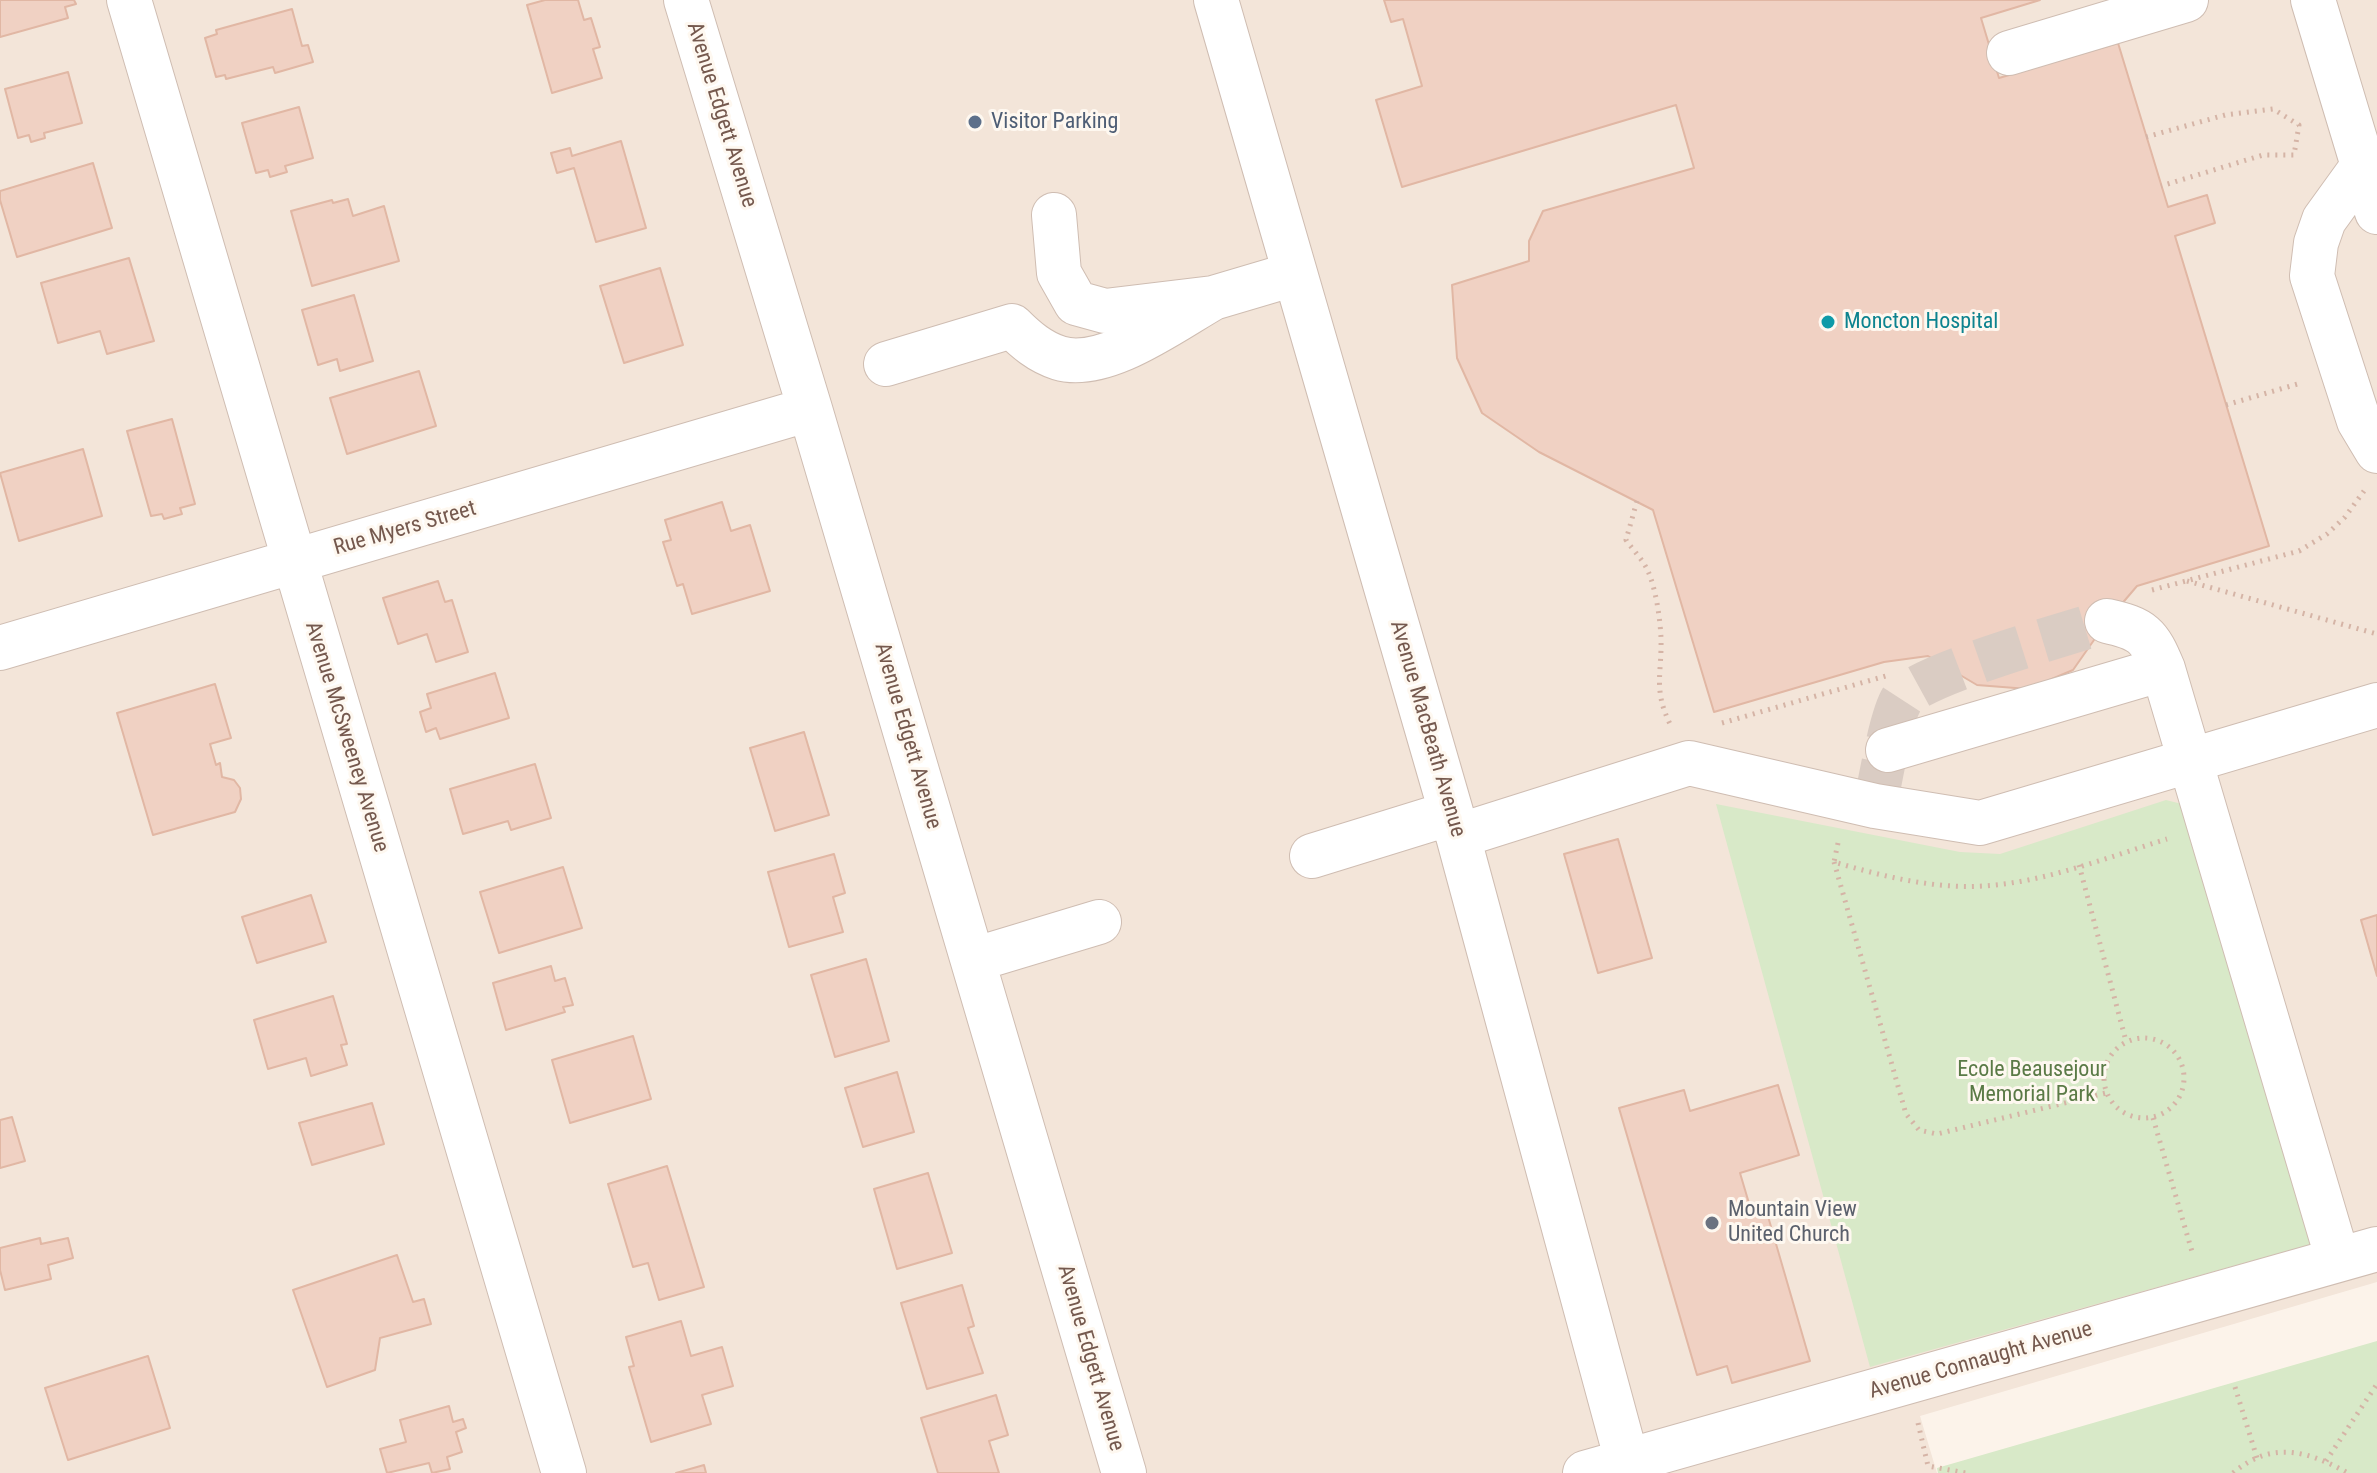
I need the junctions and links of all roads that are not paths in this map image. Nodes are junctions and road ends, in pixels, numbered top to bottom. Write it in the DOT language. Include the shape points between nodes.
graph roads {
  1 [pos="129,0"];
  2 [pos="686,0"];
  3 [pos="1216,0"];
  4 [pos="2186,0"];
  5 [pos="2313,0"];
  6 [pos="2009,53"];
  7 [pos="2363,166"];
  8 [pos="2377,212"];
  9 [pos="1054,215"];
  10 [pos="1294,274"];
  11 [pos="1213,298"];
  12 [pos="886,364"];
  13 [pos="810,409"];
  14 [pos="2372,469"];
  15 [pos="294,561"];
  16 [pos="2120,624"];
  17 [pos="0,648"];
  18 [pos="2163,669"];
  19 [pos="2377,705"];
  20 [pos="1888,750"];
  21 [pos="2191,760"];
  22 [pos="1455,824"];
  23 [pos="1312,856"];
  24 [pos="1099,922"];
  25 [pos="973,960"];
  26 [pos="2358,1255"];
  27 [pos="1631,1469"];
  28 [pos="564,1473"];
  29 [pos="1124,1473"];
  30 [pos="1585,1473"];
  1 -- 15 [label="street, Avenue McSweeney Avenue"];
  2 -- 13 [label="street, Avenue Edgett Avenue"];
  3 -- 10 [label="street, Avenue MacBeath Avenue"];
  4 -- 6 [label="street"];
  5 -- 7 [label="street"];
  7 -- 8 [label="street"];
  7 -- 14 [label="street" via="2324,220 2312,276"];
  9 -- 11 [label="street" via="1059,273 1076,303 1105,311"];
  10 -- 11 [label="street"];
  10 -- 22 [label="street, Avenue MacBeath Avenue"];
  11 -- 12 [label="street" via="1115,353 1087,359 1061,358 1033,346 1012,326"];
  13 -- 15 [label="street, Rue Myers Street"];
  13 -- 25 [label="street, Avenue Edgett Avenue"];
  15 -- 17 [label="street, Rue Myers Street"];
  15 -- 28 [label="street, Avenue McSweeney Avenue"];
  16 -- 18 [label="street" via="2152,644"];
  18 -- 20 [label="street"];
  18 -- 21 [label="street"];
  19 -- 21 [label="street"];
  21 -- 22 [label="street" via="1980,823 1875,806 1689,763"];
  21 -- 26 [label="street"];
  22 -- 23 [label="street"];
  22 -- 27 [label="street, Avenue MacBeath Avenue"];
  24 -- 25 [label="street"];
  25 -- 29 [label="street, Avenue Edgett Avenue"];
  26 -- 27 [label="street, Avenue Connaught Avenue" via="1908,1382"];
  27 -- 30 [label="street, Avenue Connaught Avenue"];
}
